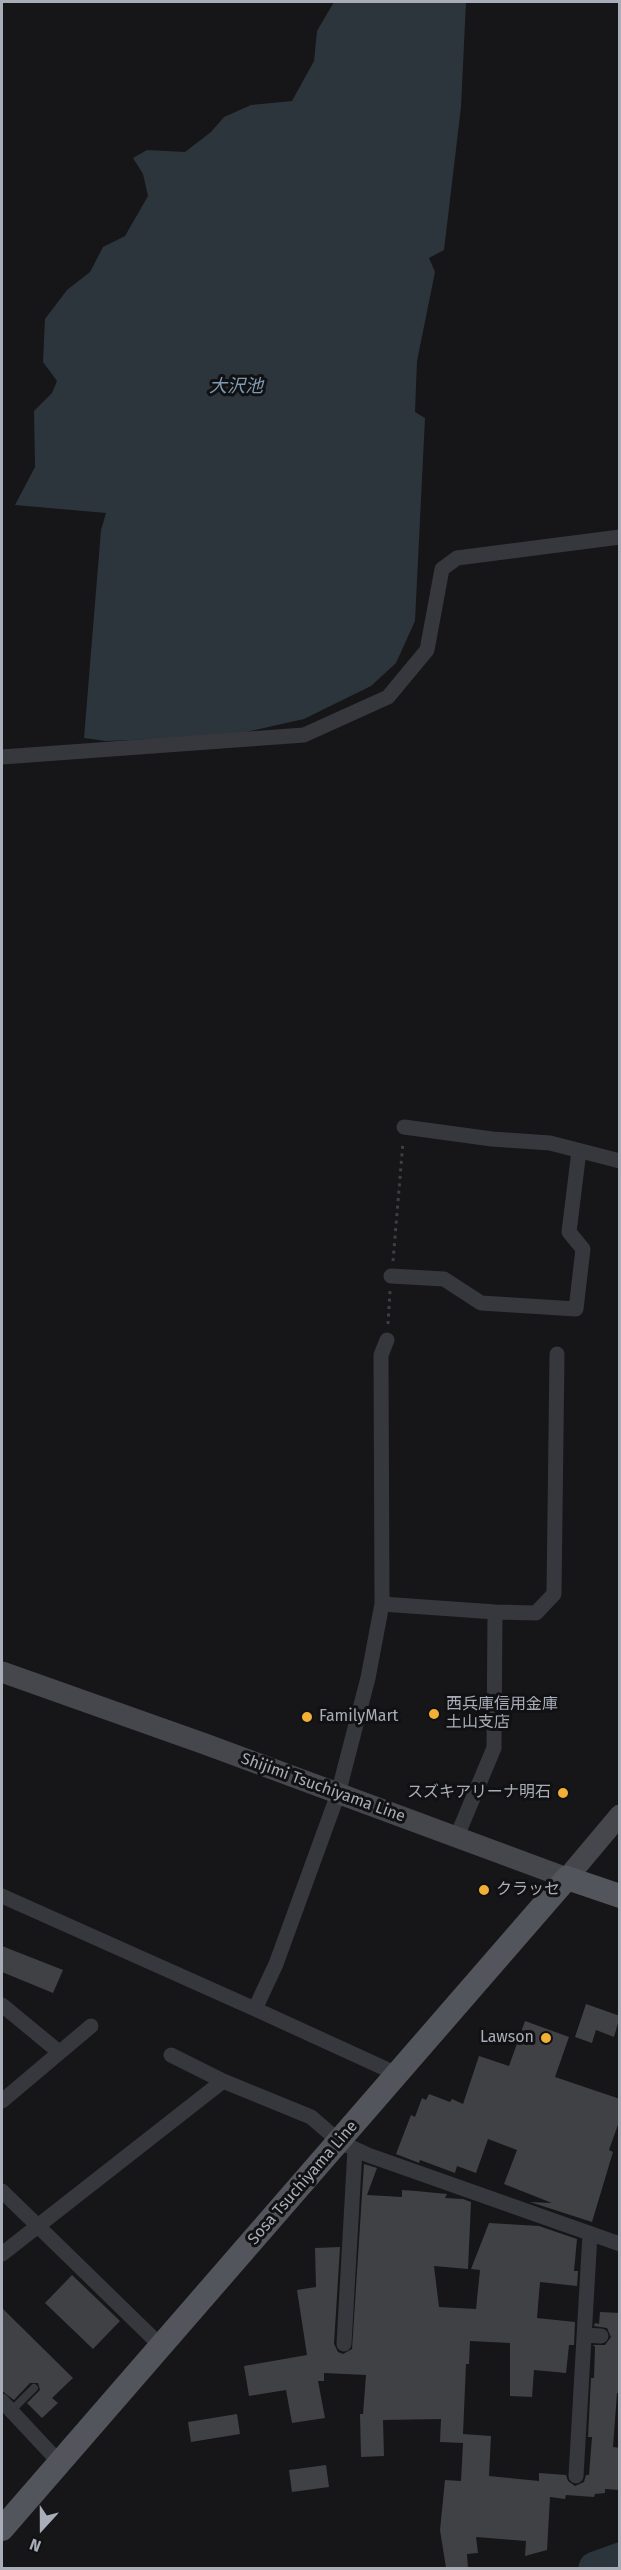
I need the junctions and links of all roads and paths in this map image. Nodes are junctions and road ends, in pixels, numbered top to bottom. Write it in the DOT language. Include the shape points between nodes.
graph roads {
  1 [pos="620,537"];
  2 [pos="2,757"];
  3 [pos="404,1127"];
  4 [pos="579,1150"];
  5 [pos="620,1161"];
  6 [pos="391,1276"];
  7 [pos="387,1341"];
  8 [pos="557,1354"];
  9 [pos="382,1604"];
  10 [pos="495,1612"];
  11 [pos="2,1672"];
  12 [pos="338,1794"];
  13 [pos="620,1815"];
  14 [pos="457,1836"];
  15 [pos="567,1878"];
  16 [pos="2,1896"];
  17 [pos="620,1896"];
  18 [pos="2,2005"];
  19 [pos="255,2009"];
  20 [pos="91,2026"];
  21 [pos="59,2052"];
  22 [pos="171,2055"];
  23 [pos="397,2074"];
  24 [pos="223,2081"];
  25 [pos="2,2102"];
  26 [pos="347,2145"];
  27 [pos="2,2191"];
  28 [pos="38,2226"];
  29 [pos="590,2234"];
  30 [pos="620,2244"];
  31 [pos="2,2254"];
  32 [pos="584,2335"];
  33 [pos="601,2336"];
  34 [pos="344,2344"];
  35 [pos="161,2346"];
  36 [pos="34,2388"];
  37 [pos="6,2406"];
  38 [pos="59,2462"];
  39 [pos="576,2476"];
  40 [pos="2,2529"];
  1 -- 2 [label="street" via="457,558 442,569 427,650 388,697 304,735"];
  3 -- 4 [label="street" via="550,1143"];
  3 -- 6 [label="path"];
  4 -- 5 [label="street"];
  4 -- 6 [label="street" via="568,1232 583,1249 576,1309 481,1303 444,1278"];
  6 -- 7 [label="path"];
  7 -- 9 [label="street" via="381,1355"];
  8 -- 10 [label="street" via="554,1594 536,1613"];
  9 -- 10 [label="street"];
  9 -- 12 [label="street" via="368,1678"];
  10 -- 14 [label="street" via="494,1748"];
  11 -- 12 [label="main road, Shijimi Tsuchiyama Line"];
  12 -- 14 [label="main road, Shijimi Tsuchiyama Line"];
  12 -- 19 [label="street" via="276,1964"];
  13 -- 15 [label="main road"];
  14 -- 15 [label="main road, Shijimi Tsuchiyama Line"];
  15 -- 17 [label="main road"];
  15 -- 23 [label="main road, Sosa Tsuchiyama Line"];
  16 -- 19 [label="street"];
  18 -- 21 [label="street"];
  19 -- 23 [label="street"];
  20 -- 21 [label="street"];
  21 -- 25 [label="street"];
  22 -- 24 [label="street"];
  23 -- 26 [label="main road, Sosa Tsuchiyama Line"];
  24 -- 26 [label="street" via="311,2117"];
  24 -- 28 [label="street"];
  26 -- 29 [label="street"];
  26 -- 34 [label="street"];
  26 -- 35 [label="main road, Sosa Tsuchiyama Line"];
  27 -- 28 [label="street"];
  28 -- 31 [label="street"];
  28 -- 35 [label="street"];
  29 -- 30 [label="street"];
  29 -- 32 [label="street"];
  32 -- 33 [label="street"];
  32 -- 39 [label="street" via="586,2429"];
  35 -- 38 [label="main road, Sosa Tsuchiyama Line"];
  36 -- 37 [label="lane"];
  37 -- 38 [label="street"];
  38 -- 40 [label="main road, Sosa Tsuchiyama Line"];
}
